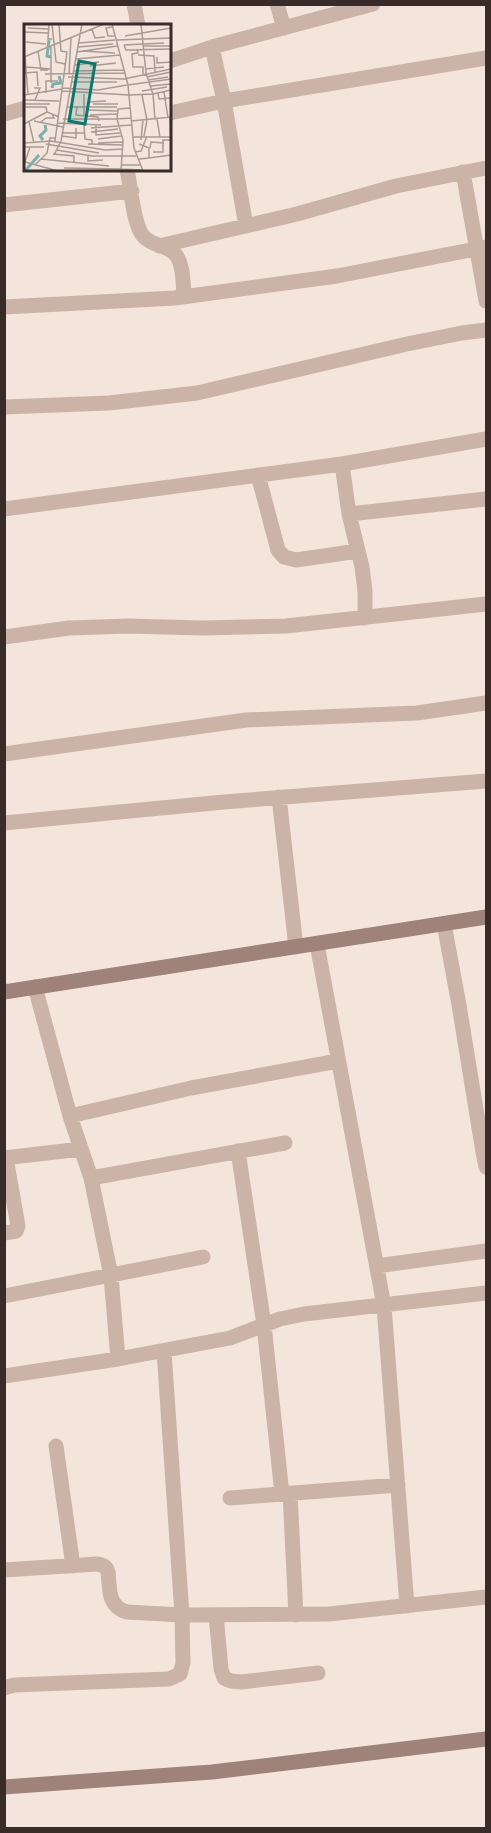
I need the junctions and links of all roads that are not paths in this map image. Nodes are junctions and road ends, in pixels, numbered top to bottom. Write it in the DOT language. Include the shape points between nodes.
graph roads {
  1 [pos="134,4"];
  2 [pos="277,4"];
  3 [pos="373,4"];
  4 [pos="138,24"];
  5 [pos="284,28"];
  6 [pos="212,47"];
  7 [pos="486,58"];
  8 [pos="171,61"];
  9 [pos="224,101"];
  10 [pos="24,109"];
  11 [pos="4,114"];
  12 [pos="171,114"];
  13 [pos="486,168"];
  14 [pos="127,171"];
  15 [pos="463,172"];
  16 [pos="132,191"];
  17 [pos="4,205"];
  18 [pos="246,226"];
  19 [pos="159,246"];
  20 [pos="481,248"];
  21 [pos="184,297"];
  22 [pos="486,301"];
  23 [pos="4,307"];
  24 [pos="486,330"];
  25 [pos="4,407"];
  26 [pos="486,439"];
  27 [pos="342,464"];
  28 [pos="258,475"];
  29 [pos="486,499"];
  30 [pos="4,509"];
  31 [pos="349,514"];
  32 [pos="358,551"];
  33 [pos="486,604"];
  34 [pos="365,618"];
  35 [pos="4,637"];
  36 [pos="486,703"];
  37 [pos="4,754"];
  38 [pos="486,781"];
  39 [pos="279,798"];
  40 [pos="4,823"];
  41 [pos="486,917"];
  42 [pos="444,924"];
  43 [pos="316,944"];
  44 [pos="296,947"];
  45 [pos="35,987"];
  46 [pos="4,992"];
  47 [pos="339,1062"];
  48 [pos="479,1085"];
  49 [pos="70,1116"];
  50 [pos="285,1143"];
  51 [pos="81,1149"];
  52 [pos="238,1151"];
  53 [pos="485,1157"];
  54 [pos="5,1158"];
  55 [pos="91,1178"];
  56 [pos="4,1233"];
  57 [pos="486,1251"];
  58 [pos="203,1257"];
  59 [pos="377,1266"];
  60 [pos="111,1276"];
  61 [pos="486,1293"];
  62 [pos="4,1296"];
  63 [pos="384,1306"];
  64 [pos="264,1325"];
  65 [pos="164,1351"];
  66 [pos="118,1359"];
  67 [pos="4,1376"];
  68 [pos="56,1446"];
  69 [pos="398,1485"];
  70 [pos="286,1494"];
  71 [pos="230,1498"];
  72 [pos="73,1566"];
  73 [pos="4,1570"];
  74 [pos="486,1597"];
  75 [pos="407,1606"];
  76 [pos="182,1615"];
  77 [pos="216,1615"];
  78 [pos="296,1615"];
  79 [pos="318,1673"];
  80 [pos="4,1688"];
  81 [pos="486,1739"];
  82 [pos="5,1786"];
  1 -- 4 [label="street"];
  2 -- 5 [label="street"];
  3 -- 5 [label="street"];
  5 -- 6 [label="street"];
  6 -- 8 [label="street"];
  6 -- 9 [label="street"];
  7 -- 9 [label="street"];
  9 -- 12 [label="street"];
  9 -- 18 [label="street"];
  10 -- 11 [label="street"];
  13 -- 15 [label="street"];
  14 -- 16 [label="street"];
  15 -- 18 [label="street"];
  15 -- 20 [label="street"];
  16 -- 17 [label="street"];
  16 -- 19 [label="street" via="135,221 144,237"];
  18 -- 19 [label="street"];
  19 -- 21 [label="street" via="174,252 181,265"];
  20 -- 21 [label="street" via="337,276"];
  20 -- 22 [label="street"];
  21 -- 23 [label="street"];
  24 -- 25 [label="street" via="407,344 197,393 109,404"];
  26 -- 27 [label="street"];
  27 -- 28 [label="street"];
  27 -- 31 [label="street"];
  28 -- 30 [label="street"];
  28 -- 32 [label="street" via="278,550 284,557 296,560"];
  29 -- 31 [label="street"];
  31 -- 32 [label="street"];
  32 -- 34 [label="street"];
  33 -- 34 [label="street"];
  34 -- 35 [label="street" via="286,626 69,628"];
  36 -- 37 [label="street" via="417,713 246,720"];
  38 -- 39 [label="street"];
  39 -- 40 [label="street"];
  39 -- 44 [label="street"];
  41 -- 42 [label="street"];
  42 -- 43 [label="street"];
  42 -- 48 [label="street"];
  43 -- 44 [label="street"];
  43 -- 47 [label="street"];
  44 -- 45 [label="street"];
  45 -- 46 [label="street"];
  45 -- 49 [label="street"];
  47 -- 49 [label="street" via="191,1088"];
  47 -- 59 [label="street"];
  48 -- 53 [label="street"];
  49 -- 51 [label="street"];
  50 -- 52 [label="street"];
  51 -- 54 [label="street"];
  51 -- 55 [label="street"];
  52 -- 55 [label="street"];
  52 -- 64 [label="street"];
  54 -- 56 [label="street" via="18,1226 16,1231"];
  55 -- 60 [label="street"];
  57 -- 59 [label="street"];
  58 -- 60 [label="street"];
  59 -- 63 [label="street"];
  60 -- 62 [label="street"];
  60 -- 66 [label="street"];
  61 -- 63 [label="street"];
  63 -- 64 [label="street" via="304,1314"];
  63 -- 69 [label="street"];
  64 -- 65 [label="street" via="230,1338"];
  64 -- 70 [label="street"];
  65 -- 66 [label="street"];
  65 -- 76 [label="street"];
  66 -- 67 [label="street"];
  68 -- 72 [label="street"];
  69 -- 70 [label="street"];
  69 -- 75 [label="street"];
  70 -- 71 [label="street"];
  70 -- 78 [label="street"];
  72 -- 73 [label="street"];
  72 -- 76 [label="street" via="106,1567 111,1597 118,1610"];
  74 -- 75 [label="street"];
  75 -- 78 [label="street"];
  76 -- 77 [label="street"];
  76 -- 80 [label="street" via="183,1663 180,1674 169,1679"];
  77 -- 78 [label="street"];
  77 -- 79 [label="street" via="224,1678 241,1682"];
  81 -- 82 [label="street" via="212,1772"];
}
